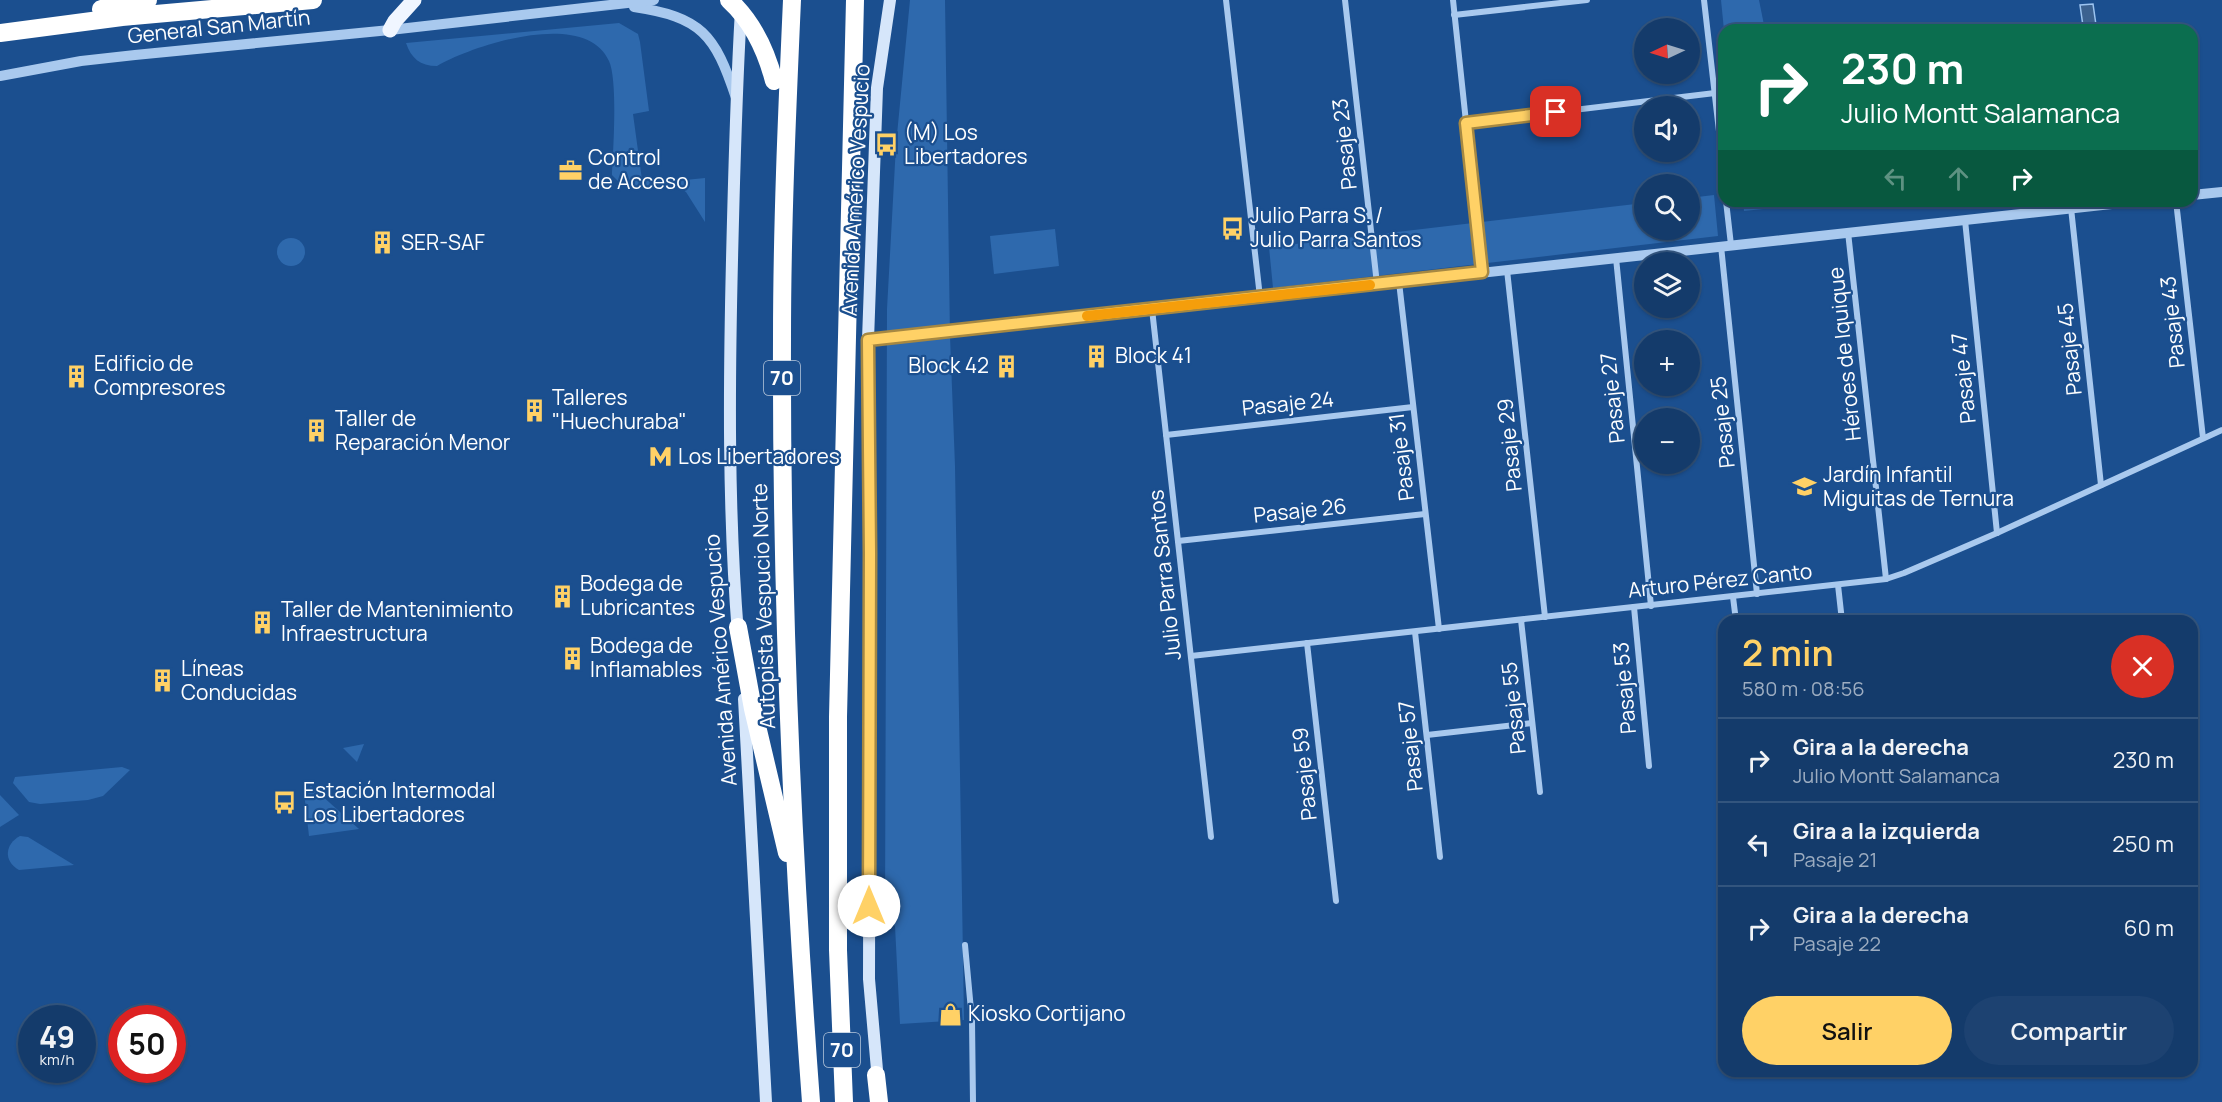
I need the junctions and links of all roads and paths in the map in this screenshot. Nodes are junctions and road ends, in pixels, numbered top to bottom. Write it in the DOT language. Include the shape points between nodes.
graph roads {
  1 [pos="148,0"];
  2 [pos="313,0"];
  3 [pos="414,0"];
  4 [pos="654,0"];
  5 [pos="729,0"];
  6 [pos="741,0"];
  7 [pos="792,0"];
  8 [pos="855,0"];
  9 [pos="890,0"];
  10 [pos="1227,0"];
  11 [pos="1345,0"];
  12 [pos="1453,0"];
  13 [pos="1587,0"];
  14 [pos="1704,0"];
  15 [pos="621,5"];
  16 [pos="1454,15"];
  17 [pos="390,30"];
  18 [pos="0,32"];
  19 [pos="0,76"];
  20 [pos="1714,93"];
  21 [pos="736,99"];
  22 [pos="1466,123"];
  23 [pos="1718,126"];
  24 [pos="786,152"];
  25 [pos="2222,192"];
  26 [pos="2198,194"];
  27 [pos="1726,207"];
  28 [pos="2081,207"];
  29 [pos="2177,207"];
  30 [pos="2071,208"];
  31 [pos="1965,220"];
  32 [pos="1848,232"];
  33 [pos="1726,246"];
  34 [pos="1616,258"];
  35 [pos="1508,270"];
  36 [pos="1482,272"];
  37 [pos="1399,282"];
  38 [pos="1377,284"];
  39 [pos="1260,297"];
  40 [pos="1152,309"];
  41 [pos="868,340"];
  42 [pos="1413,407"];
  43 [pos="2222,430"];
  44 [pos="1166,435"];
  45 [pos="2203,438"];
  46 [pos="2101,485"];
  47 [pos="1425,514"];
  48 [pos="1997,533"];
  49 [pos="1178,541"];
  50 [pos="1886,579"];
  51 [pos="1838,585"];
  52 [pos="1757,594"];
  53 [pos="1733,597"];
  54 [pos="1651,606"];
  55 [pos="1634,608"];
  56 [pos="1735,615"];
  57 [pos="1841,615"];
  58 [pos="1545,617"];
  59 [pos="1521,620"];
  60 [pos="738,627"];
  61 [pos="1439,629"];
  62 [pos="1416,632"];
  63 [pos="1307,644"];
  64 [pos="1191,656"];
  65 [pos="1532,723"];
  66 [pos="1427,735"];
  67 [pos="1649,766"];
  68 [pos="1540,792"];
  69 [pos="1211,837"];
  70 [pos="1440,857"];
  71 [pos="797,899"];
  72 [pos="1336,901"];
  73 [pos="965,945"];
  74 [pos="876,1075"];
  75 [pos="810,1099"];
  76 [pos="766,1102"];
  77 [pos="844,1102"];
  78 [pos="881,1102"];
  79 [pos="973,1102"];
  1 -- 18 [label="highway"];
  2 -- 18 [label="highway"];
  3 -- 17 [label="main road"];
  4 -- 15 [label="street, General San Martín"];
  5 -- 24 [label="highway, bridge" via="746,18 764,49 774,81"];
  6 -- 21 [label="main road, Avenida Américo Vespucio"];
  7 -- 24 [label="highway, Autopista Vespucio Norte / 70"];
  8 -- 77 [label="highway, 70" via="838,717 838,950"];
  9 -- 41 [label="main road, Avenida Américo Vespucio" via="877,88"];
  10 -- 39 [label="street"];
  11 -- 38 [label="street, Pasaje 23"];
  12 -- 16 [label="street"];
  13 -- 16 [label="street"];
  14 -- 20 [label="street"];
  15 -- 17 [label="street, General San Martín"];
  15 -- 21 [label="street, General San Martín" via="672,14 701,31 726,67"];
  16 -- 22 [label="street"];
  17 -- 19 [label="street, General San Martín" via="81,61"];
  20 -- 22 [label="street"];
  20 -- 23 [label="street"];
  21 -- 60 [label="main road, Avenida Américo Vespucio" via="729,397"];
  22 -- 36 [label="street"];
  24 -- 71 [label="highway, Autopista Vespucio Norte / 70" via="783,474"];
  25 -- 26 [label="street"];
  27 -- 33 [label="street"];
  28 -- 30 [label="street"];
  29 -- 45 [label="street, Pasaje 43"];
  30 -- 31 [label="street"];
  30 -- 46 [label="street, Pasaje 45"];
  31 -- 32 [label="street"];
  31 -- 48 [label="street, Pasaje 47"];
  32 -- 33 [label="street"];
  32 -- 50 [label="street, Héroes de Iquique"];
  33 -- 34 [label="street"];
  33 -- 52 [label="street, Pasaje 25"];
  34 -- 35 [label="street"];
  34 -- 54 [label="street, Pasaje 27"];
  35 -- 36 [label="street"];
  35 -- 58 [label="street, Pasaje 29"];
  36 -- 37 [label="street"];
  37 -- 38 [label="street"];
  37 -- 42 [label="street, Pasaje 31"];
  38 -- 39 [label="street"];
  39 -- 40 [label="street"];
  40 -- 41 [label="street"];
  40 -- 44 [label="street, Julio Parra Santos"];
  41 -- 74 [label="main road, Avenida Américo Vespucio" via="869,979"];
  42 -- 44 [label="street, Pasaje 24"];
  42 -- 47 [label="street, Pasaje 31"];
  43 -- 45 [label="street, Arturo Pérez Canto"];
  44 -- 49 [label="street, Julio Parra Santos"];
  45 -- 46 [label="street, Arturo Pérez Canto"];
  46 -- 48 [label="street, Arturo Pérez Canto"];
  47 -- 49 [label="street, Pasaje 26"];
  47 -- 61 [label="street, Pasaje 31"];
  48 -- 50 [label="street, Arturo Pérez Canto"];
  49 -- 64 [label="street, Julio Parra Santos"];
  50 -- 51 [label="street, Arturo Pérez Canto"];
  51 -- 52 [label="street, Arturo Pérez Canto"];
  51 -- 57 [label="street"];
  52 -- 53 [label="street, Arturo Pérez Canto"];
  53 -- 54 [label="street, Arturo Pérez Canto"];
  53 -- 56 [label="street"];
  54 -- 55 [label="street, Arturo Pérez Canto"];
  55 -- 58 [label="street, Arturo Pérez Canto"];
  55 -- 67 [label="street, Pasaje 53"];
  58 -- 59 [label="street, Arturo Pérez Canto"];
  59 -- 61 [label="street, Arturo Pérez Canto"];
  59 -- 65 [label="street, Pasaje 55"];
  60 -- 71 [label="highway"];
  60 -- 76 [label="main road, Avenida Américo Vespucio"];
  61 -- 62 [label="street, Arturo Pérez Canto"];
  62 -- 63 [label="street, Arturo Pérez Canto"];
  62 -- 66 [label="street, Pasaje 57"];
  63 -- 64 [label="street, Arturo Pérez Canto"];
  63 -- 72 [label="street, Pasaje 59"];
  64 -- 69 [label="street, Julio Parra Santos"];
  65 -- 66 [label="street"];
  65 -- 68 [label="street, Pasaje 55"];
  66 -- 70 [label="street, Pasaje 57"];
  71 -- 75 [label="highway, Autopista Vespucio Norte / 70"];
  73 -- 79 [label="street" via="972,1021"];
  74 -- 78 [label="highway"];
}
